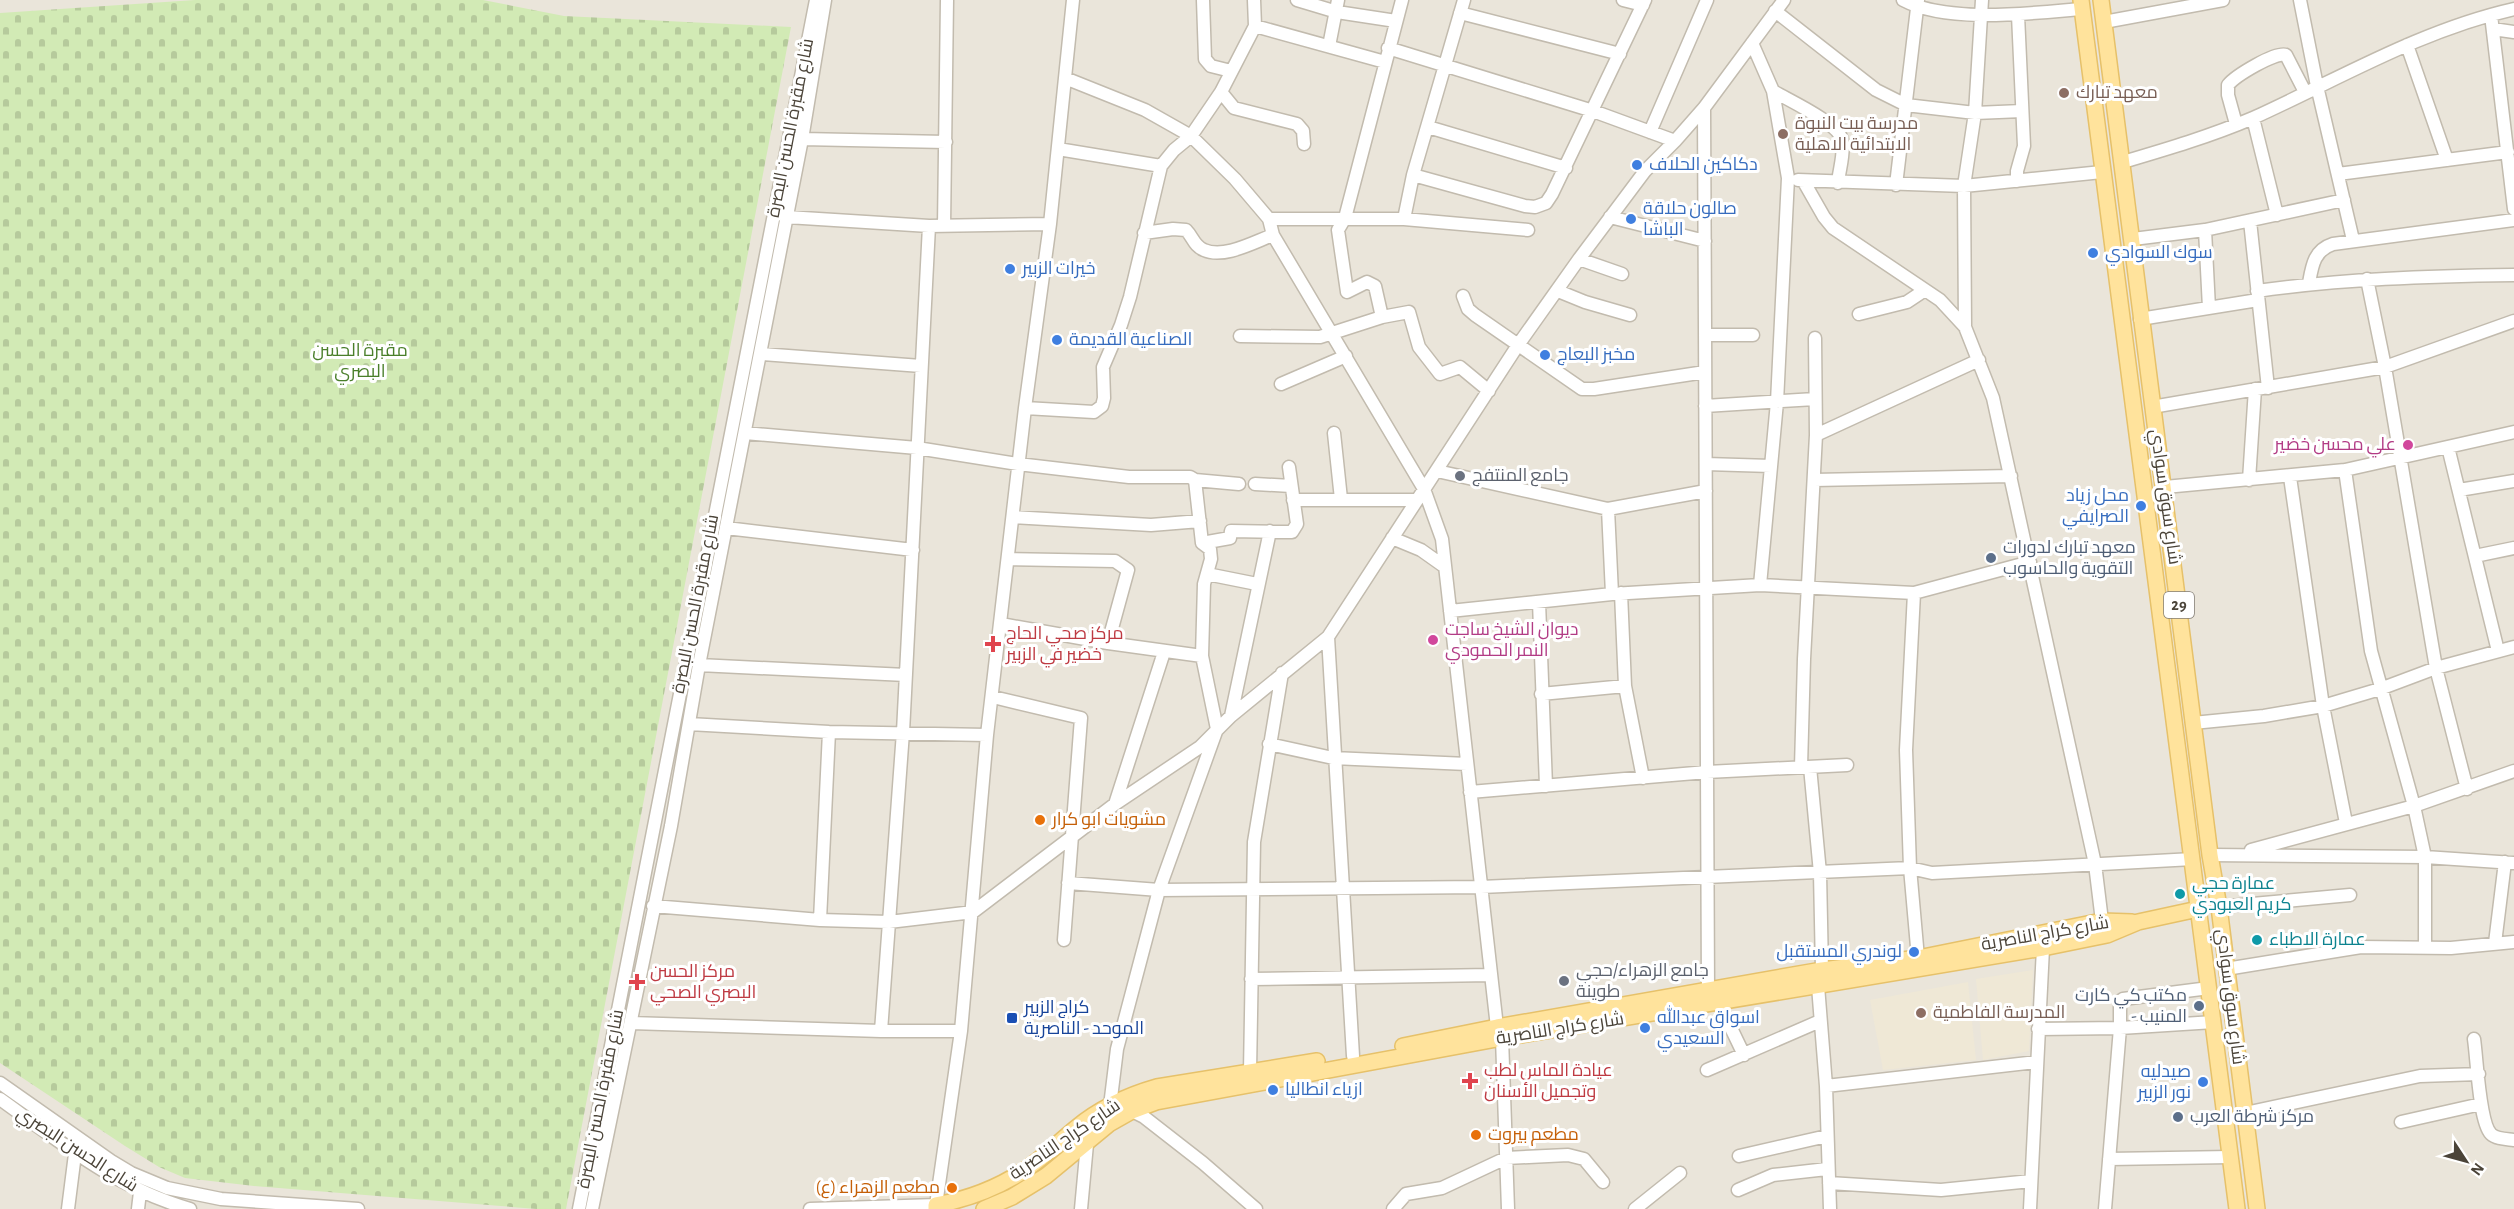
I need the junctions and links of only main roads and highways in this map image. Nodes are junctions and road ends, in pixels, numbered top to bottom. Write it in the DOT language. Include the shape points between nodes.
graph roads {
  1 [pos="2102,0"];
  2 [pos="2081,4"];
  3 [pos="2136,267"];
  4 [pos="2114,269"];
  5 [pos="2198,909"];
  6 [pos="2138,922"];
  7 [pos="1499,1032"];
  8 [pos="2240,1071"];
  9 [pos="2220,1074"];
  10 [pos="2253,1176"];
  11 [pos="2233,1180"];
  12 [pos="936,1207"];
  13 [pos="984,1209"];
  14 [pos="2237,1209"];
  15 [pos="2257,1209"];
  1 -- 3 [label="main road, شارع سوق سوادي / 29"];
  2 -- 4 [label="main road, شارع سوق سوادي / 29"];
  3 -- 4 [label="main road"];
  3 -- 8 [label="main road, شارع سوق سوادي / 29"];
  4 -- 5 [label="main road, شارع سوق سوادي / 29"];
  5 -- 6 [label="main road"];
  5 -- 9 [label="main road, شارع سوق سوادي / 29"];
  6 -- 7 [label="main road, شارع كراج الناصرية" via="2102,921 1918,958 1822,970"];
  6 -- 7 [label="main road, شارع كراج الناصرية" via="2107,935 2043,948 1719,1003"];
  7 -- 12 [label="main road, شارع كراج الناصرية" via="1157,1087 1134,1094 1077,1127 1012,1177 975,1196"];
  7 -- 13 [label="main road, شارع كراج الناصرية" via="1168,1100 1132,1111 1109,1124 1046,1176"];
  8 -- 9 [label="main road"];
  8 -- 10 [label="main road, شارع سوق سوادي / 29"];
  9 -- 11 [label="main road, شارع سوق سوادي / 29"];
  10 -- 11 [label="main road"];
  10 -- 15 [label="main road, شارع سوق سوادي / 29"];
  11 -- 14 [label="main road, شارع سوق سوادي / 29"];
}
